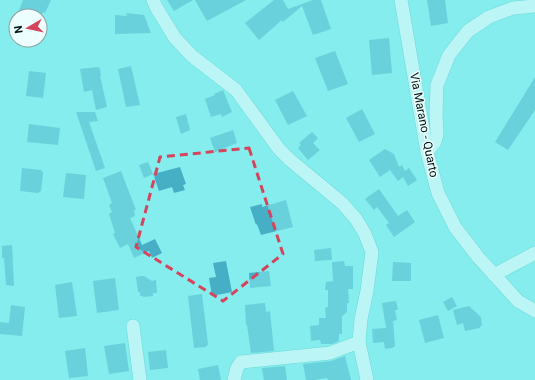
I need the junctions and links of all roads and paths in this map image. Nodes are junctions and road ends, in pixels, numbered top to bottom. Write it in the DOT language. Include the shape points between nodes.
graph roads {
  1 [pos="153,0"];
  2 [pos="401,0"];
  3 [pos="535,6"];
  4 [pos="427,152"];
  5 [pos="535,253"];
  6 [pos="494,275"];
  7 [pos="535,310"];
  8 [pos="133,326"];
  9 [pos="359,342"];
  10 [pos="140,380"];
  11 [pos="234,380"];
  12 [pos="367,380"];
  1 -- 9 [label="street" via="175,38 192,56 236,90 279,149 342,202 356,219 372,252 360,319"];
  2 -- 4 [label="street, Via Marano - Quarto"];
  3 -- 4 [label="street" via="513,8 489,17 468,31 449,55 437,85 437,134 435,142"];
  4 -- 6 [label="street, Via Marano - Quarto" via="438,193 455,226"];
  5 -- 6 [label="street"];
  6 -- 7 [label="street, Via Marano - Quarto" via="518,301"];
  8 -- 10 [label="street"];
  9 -- 11 [label="street" via="330,353 241,362"];
  9 -- 12 [label="street"];
}
